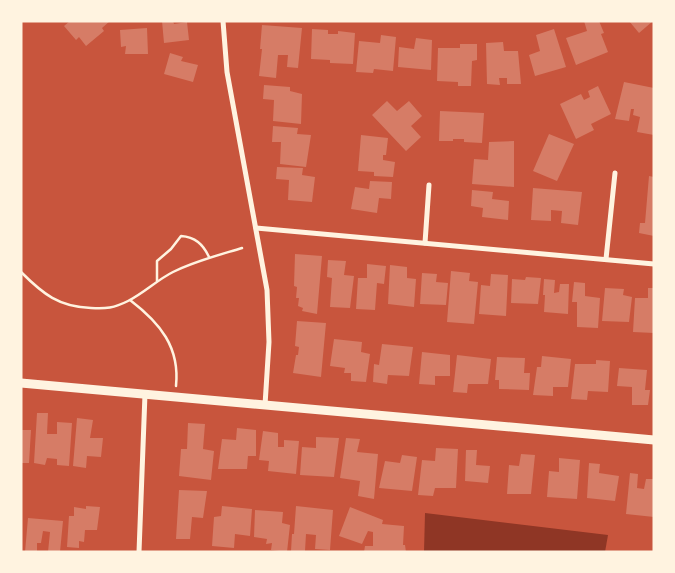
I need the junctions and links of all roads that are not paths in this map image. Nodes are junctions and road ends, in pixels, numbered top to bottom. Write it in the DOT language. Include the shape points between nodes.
graph roads {
  1 [pos="223,21"];
  2 [pos="614,173"];
  3 [pos="429,185"];
  4 [pos="256,228"];
  5 [pos="425,243"];
  6 [pos="606,259"];
  7 [pos="654,264"];
  8 [pos="21,383"];
  9 [pos="145,394"];
  10 [pos="264,405"];
  11 [pos="654,440"];
  12 [pos="139,552"];
  1 -- 4 [label="street" via="227,72"];
  2 -- 6 [label="street"];
  3 -- 5 [label="street"];
  4 -- 5 [label="street"];
  4 -- 10 [label="street" via="270,322"];
  5 -- 6 [label="street"];
  6 -- 7 [label="street"];
  8 -- 9 [label="street"];
  9 -- 10 [label="street"];
  9 -- 12 [label="street"];
  10 -- 11 [label="street"];
}
